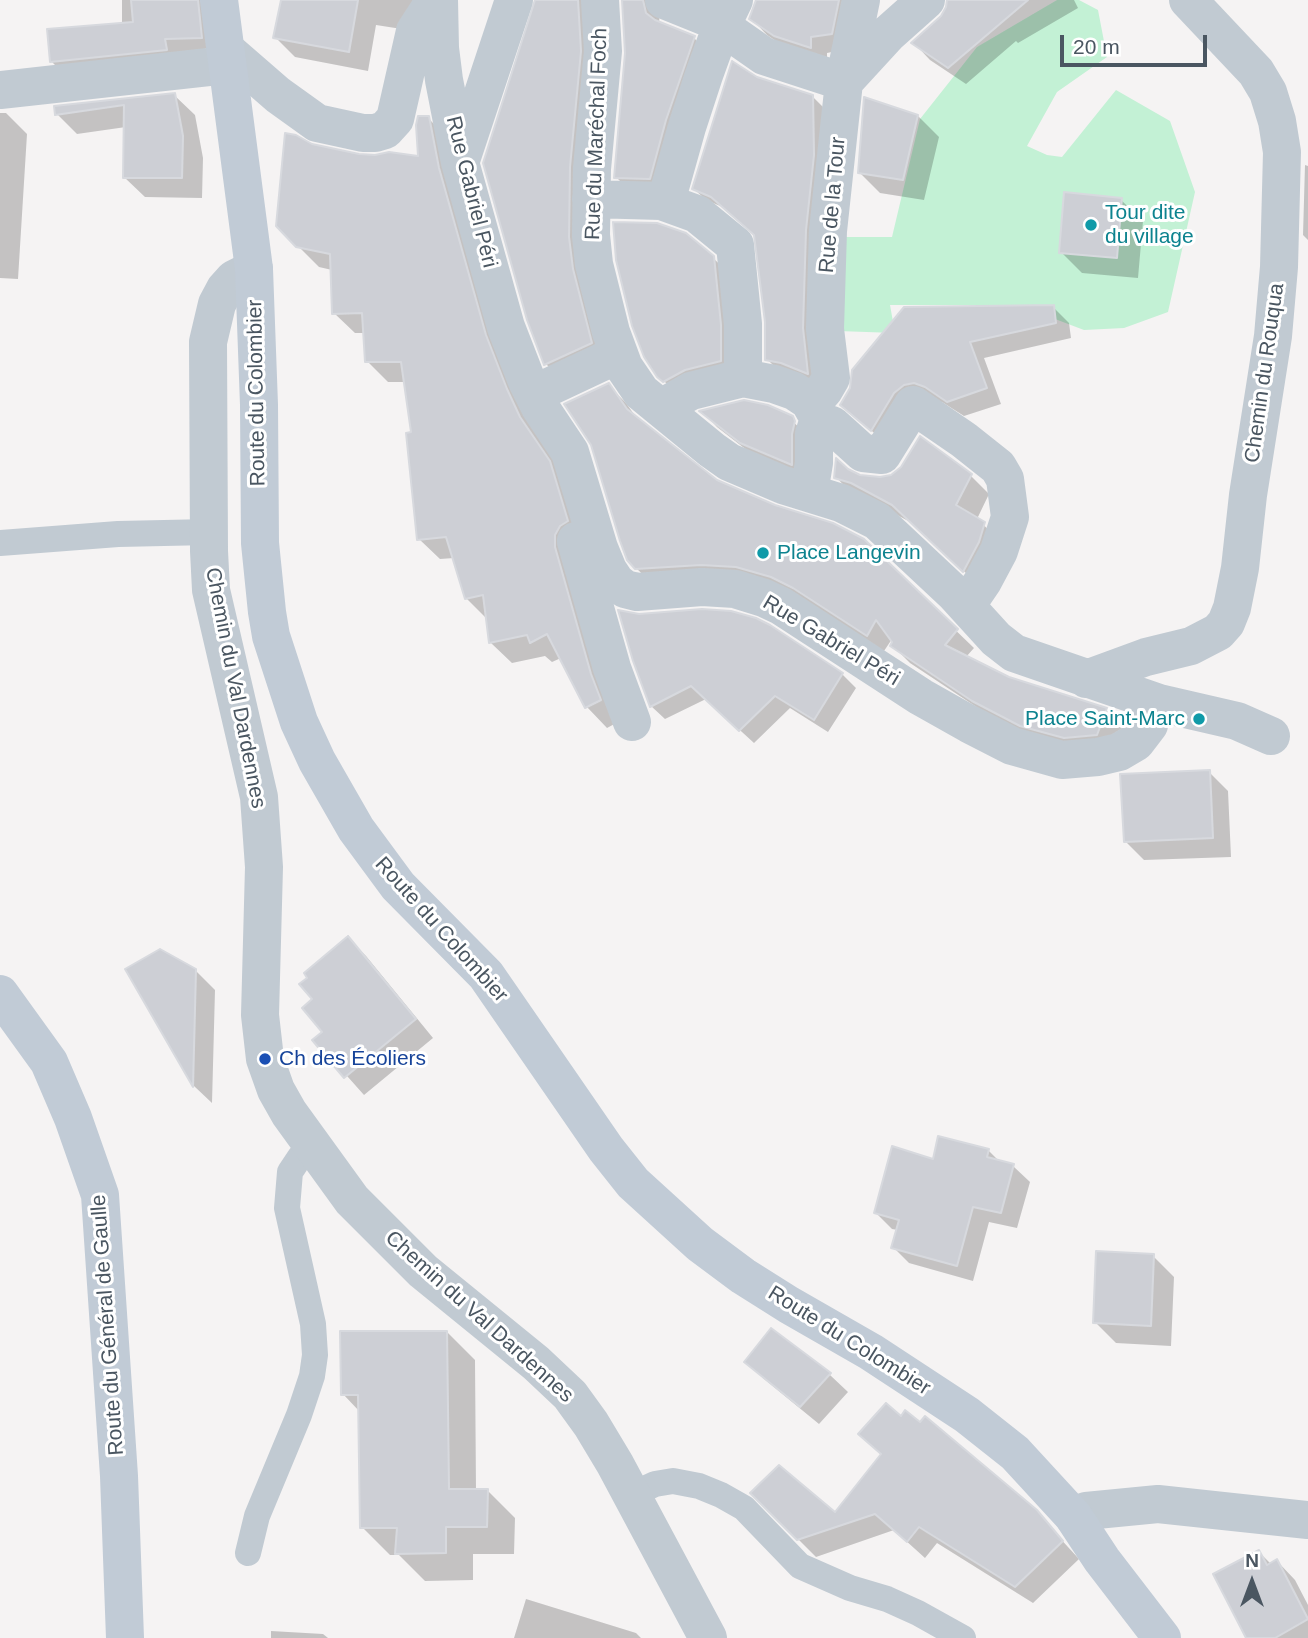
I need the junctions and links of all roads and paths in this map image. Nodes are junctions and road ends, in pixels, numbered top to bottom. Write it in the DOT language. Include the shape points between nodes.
graph roads {
  1 [pos="219,0"];
  2 [pos="513,0"];
  3 [pos="600,0"];
  4 [pos="664,0"];
  5 [pos="861,0"];
  6 [pos="926,0"];
  7 [pos="439,1"];
  8 [pos="1196,5"];
  9 [pos="728,13"];
  10 [pos="226,57"];
  11 [pos="844,82"];
  12 [pos="0,90"];
  13 [pos="460,162"];
  14 [pos="591,199"];
  15 [pos="661,201"];
  16 [pos="254,269"];
  17 [pos="619,354"];
  18 [pos="744,378"];
  19 [pos="534,394"];
  20 [pos="661,408"];
  21 [pos="817,413"];
  22 [pos="570,452"];
  23 [pos="809,493"];
  24 [pos="209,532"];
  25 [pos="0,543"];
  26 [pos="966,606"];
  27 [pos="1086,679"];
  28 [pos="1150,700"];
  29 [pos="632,722"];
  30 [pos="1271,736"];
  31 [pos="0,994"];
  32 [pos="312,1147"];
  33 [pos="631,1495"];
  34 [pos="1073,1516"];
  35 [pos="1308,1520"];
  36 [pos="248,1553"];
  37 [pos="125,1638"];
  38 [pos="708,1638"];
  39 [pos="963,1638"];
  40 [pos="1162,1638"];
  1 -- 10 [label="street, Route du Colombier"];
  2 -- 13 [label="street"];
  3 -- 14 [label="street, Rue du Maréchal Foch" via="603,51"];
  4 -- 9 [label="street" via="696,11"];
  5 -- 11 [label="street, Rue de la Tour"];
  6 -- 11 [label="street" via="888,33"];
  7 -- 10 [label="street" via="415,31 395,119 375,133 317,123"];
  7 -- 13 [label="street, Rue Gabriel Péri" via="444,80"];
  8 -- 27 [label="street, Chemin du Rouqua" via="1256,72 1268,92 1282,152 1273,337 1240,568 1232,608 1218,632 1191,646"];
  9 -- 11 [label="street" via="764,56"];
  9 -- 15 [label="street" via="669,191"];
  10 -- 12 [label="street"];
  10 -- 16 [label="street, Route du Colombier"];
  11 -- 21 [label="street, Rue de la Tour" via="828,231 825,329 831,378"];
  13 -- 19 [label="street, Rue Gabriel Péri" via="516,354"];
  14 -- 15 [label="street"];
  14 -- 17 [label="street, Rue du Maréchal Foch" via="594,264"];
  15 -- 18 [label="street" via="697,214 735,245"];
  16 -- 24 [label="street, Chemin du Val Dardennes" via="225,289 208,342"];
  16 -- 34 [label="street, Route du Colombier" via="260,543 271,636 299,722 356,829 398,886 486,975 633,1183 700,1244 744,1276 967,1415 1015,1452"];
  17 -- 19 [label="street"];
  17 -- 20 [label="street, Rue du Maréchal Foch" via="641,392"];
  18 -- 20 [label="street" via="691,391"];
  18 -- 21 [label="street" via="794,391"];
  19 -- 22 [label="street, Rue Gabriel Péri"];
  20 -- 23 [label="street, Rue du Maréchal Foch" via="729,462"];
  21 -- 23 [label="street"];
  21 -- 26 [label="street" via="863,453 882,455 913,405 998,467 1005,479 1010,517 1005,538"];
  22 -- 28 [label="street, Rue Gabriel Péri" via="599,548 608,570 625,589 647,593 719,588 764,598 970,724 1012,746 1062,760 1119,752 1136,742 1149,724"];
  22 -- 29 [label="street" via="568,490 576,541"];
  23 -- 26 [label="street, Rue du Maréchal Foch" via="877,522"];
  24 -- 25 [label="lane"];
  24 -- 32 [label="street, Chemin du Val Dardennes" via="211,590 259,797 264,867 260,1015 265,1059 276,1090"];
  26 -- 27 [label="street, Rue du Maréchal Foch" via="1014,653"];
  27 -- 28 [label="street"];
  28 -- 30 [label="street" via="1237,721"];
  31 -- 37 [label="street, Route du Général de Gaulle" via="49,1062 100,1195"];
  32 -- 33 [label="street, Chemin du Val Dardennes" via="352,1200 423,1271 570,1395"];
  32 -- 36 [label="lane" via="290,1172 287,1208 313,1324 312,1376 257,1516"];
  33 -- 38 [label="street, Chemin du Val Dardennes"];
  33 -- 39 [label="lane" via="673,1481 721,1495 744,1508 800,1566 898,1604"];
  34 -- 35 [label="street" via="1158,1504"];
  34 -- 40 [label="street, Route du Colombier"];
}
